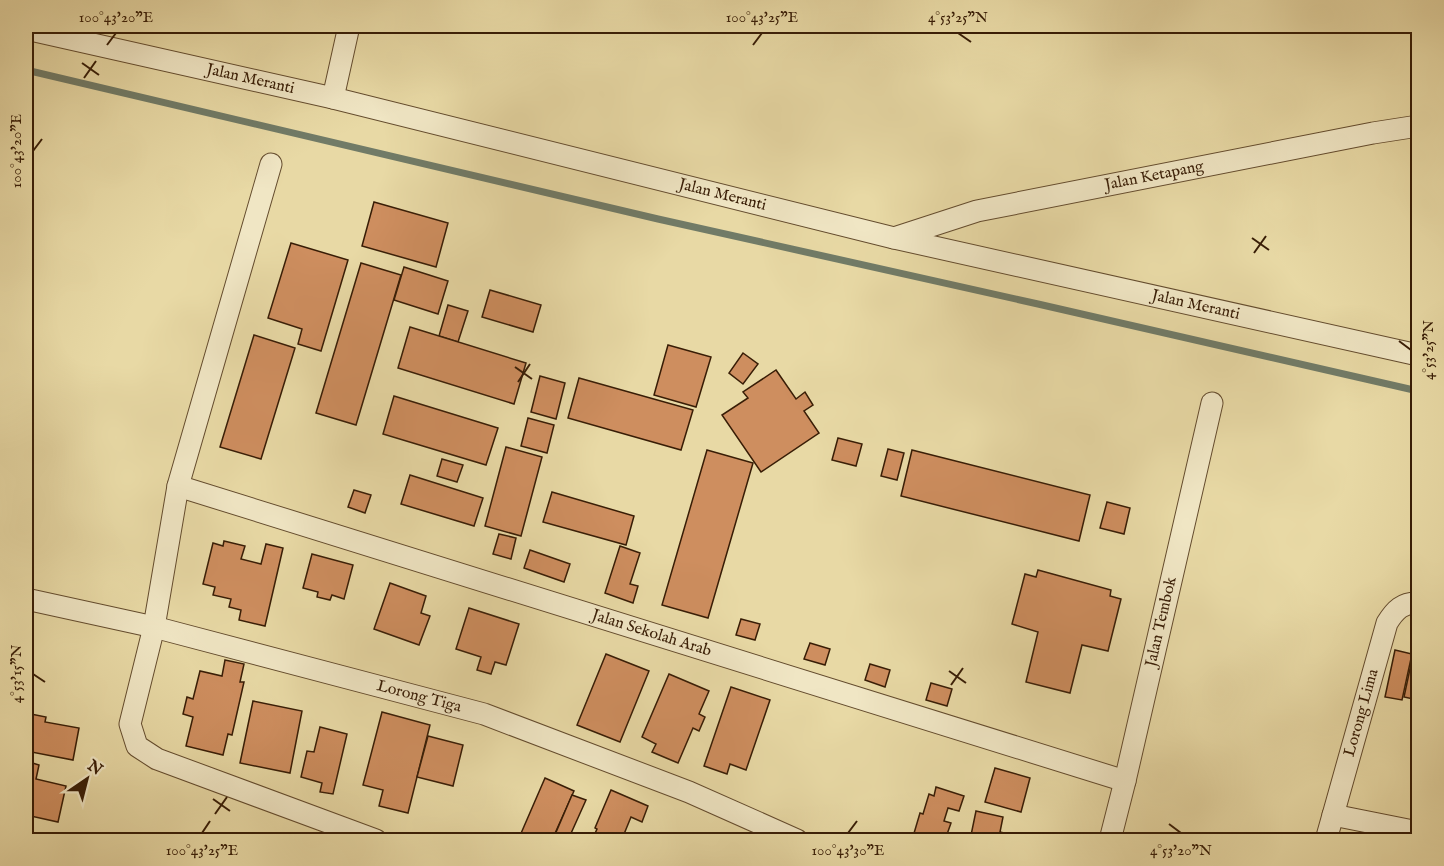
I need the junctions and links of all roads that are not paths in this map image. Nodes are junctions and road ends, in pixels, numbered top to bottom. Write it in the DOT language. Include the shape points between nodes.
graph roads {
  1 [pos="349,26"];
  2 [pos="26,28"];
  3 [pos="333,98"];
  4 [pos="1419,126"];
  5 [pos="271,164"];
  6 [pos="894,238"];
  7 [pos="1419,355"];
  8 [pos="1212,403"];
  9 [pos="178,486"];
  10 [pos="26,599"];
  11 [pos="1419,603"];
  12 [pos="154,627"];
  13 [pos="1125,781"];
  14 [pos="1333,815"];
  15 [pos="1419,832"];
  16 [pos="375,840"];
  17 [pos="797,840"];
  18 [pos="1110,840"];
  19 [pos="1326,840"];
  1 -- 3 [label="street"];
  2 -- 3 [label="street, Jalan Meranti"];
  3 -- 6 [label="street, Jalan Meranti"];
  4 -- 6 [label="street, Jalan Ketapang" via="977,212"];
  5 -- 9 [label="street"];
  6 -- 7 [label="street, Jalan Meranti"];
  8 -- 13 [label="street, Jalan Tembok"];
  9 -- 12 [label="street"];
  9 -- 13 [label="street, Jalan Sekolah Arab"];
  10 -- 12 [label="street, Lorong Tiga"];
  11 -- 14 [label="street, Lorong Lima" via="1403,605 1387,622"];
  12 -- 16 [label="street" via="130,724 137,746 157,759"];
  12 -- 17 [label="street, Lorong Tiga" via="484,714 689,792"];
  13 -- 18 [label="street, Jalan Tembok"];
  14 -- 15 [label="street"];
  14 -- 19 [label="street, Lorong Lima"];
}
